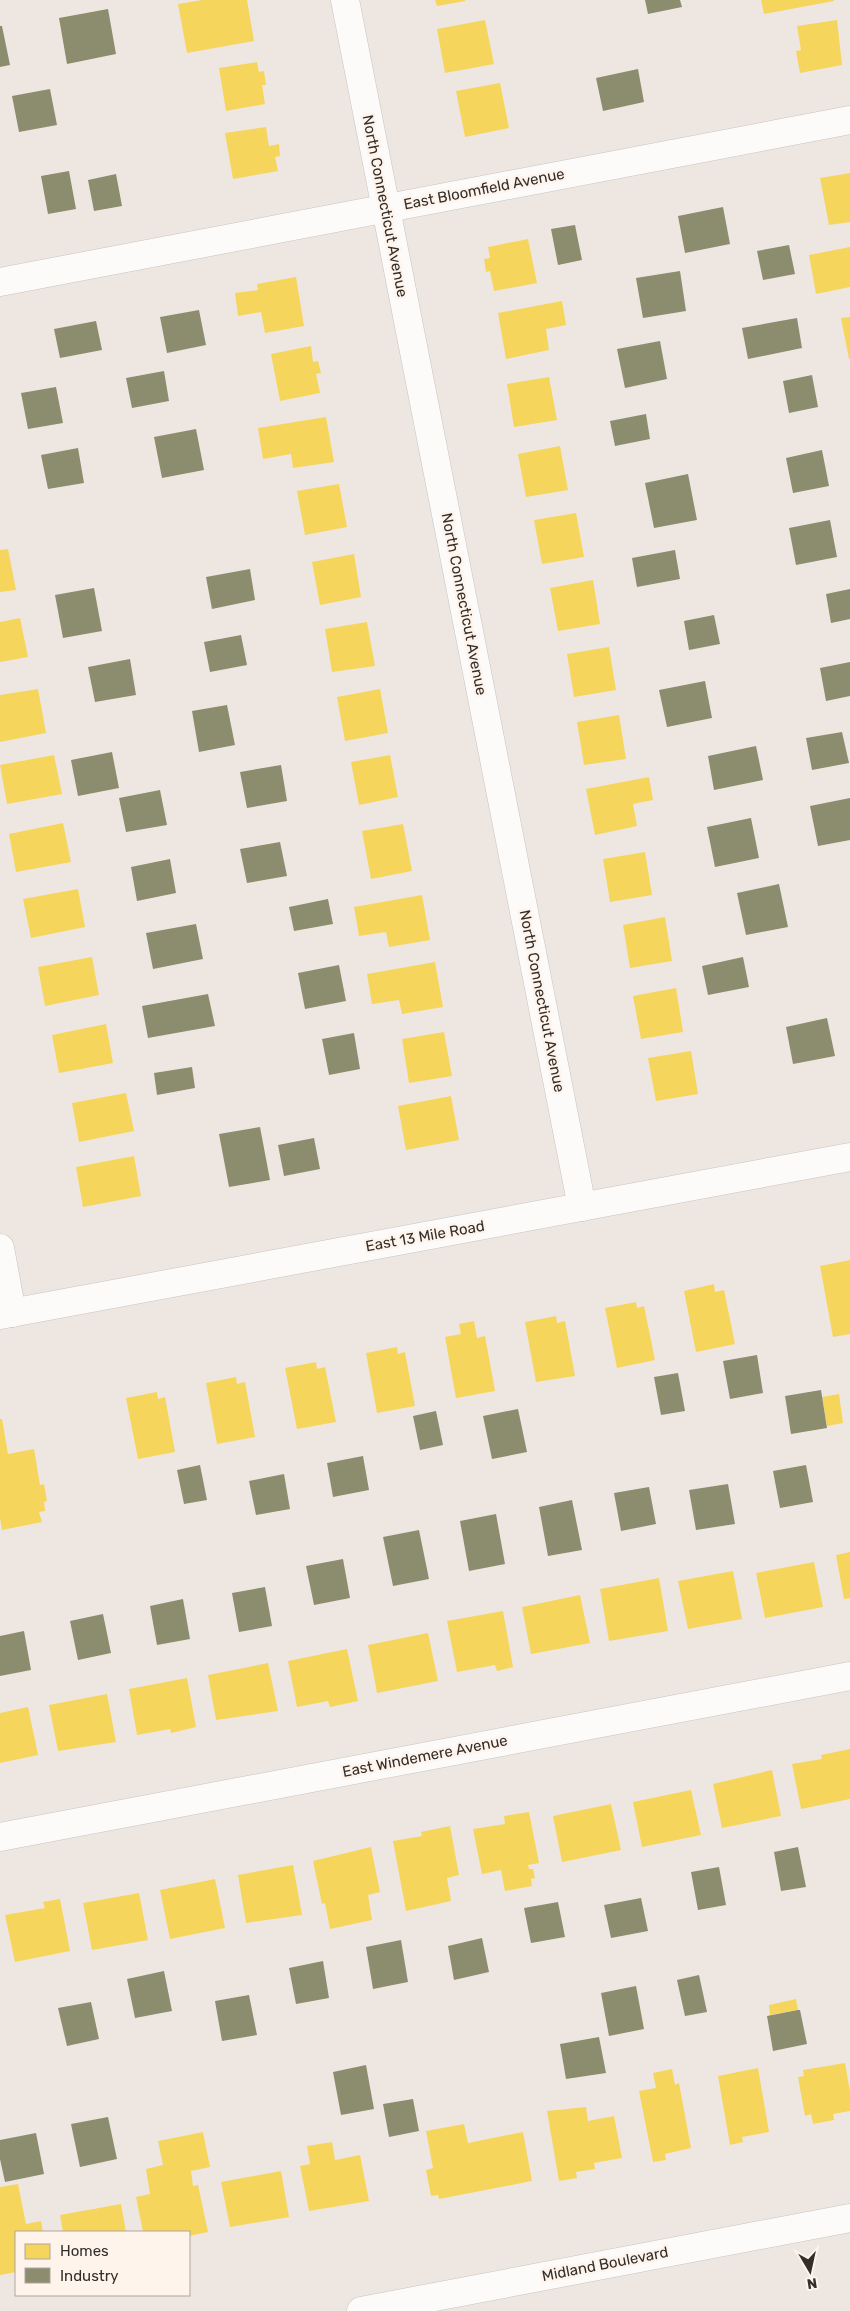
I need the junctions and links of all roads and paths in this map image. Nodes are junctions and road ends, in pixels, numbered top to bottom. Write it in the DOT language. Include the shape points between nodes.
graph roads {
  1 [pos="345,0"];
  2 [pos="850,120"];
  3 [pos="386,208"];
  4 [pos="0,282"];
  5 [pos="850,1157"];
  6 [pos="582,1208"];
  7 [pos="0,1248"];
  8 [pos="6,1314"];
  9 [pos="850,1676"];
  10 [pos="0,1837"];
  11 [pos="850,2218"];
  12 [pos="361,2311"];
  1 -- 3 [label="street, North Connecticut Avenue"];
  2 -- 3 [label="street, East Bloomfield Avenue"];
  3 -- 4 [label="street, East Bloomfield Avenue"];
  3 -- 6 [label="street, North Connecticut Avenue"];
  5 -- 6 [label="street, East 13 Mile Road"];
  6 -- 8 [label="street, East 13 Mile Road"];
  7 -- 8 [label="street"];
  9 -- 10 [label="street, East Windemere Avenue"];
  11 -- 12 [label="street, Midland Boulevard"];
}
